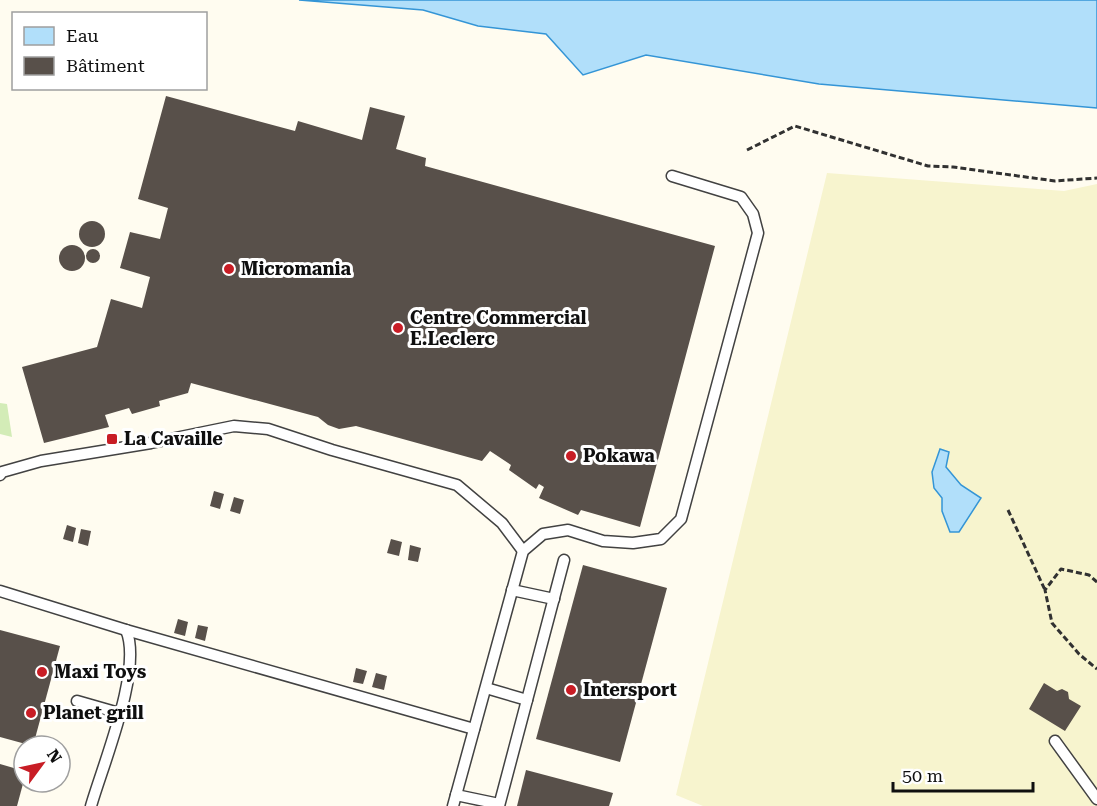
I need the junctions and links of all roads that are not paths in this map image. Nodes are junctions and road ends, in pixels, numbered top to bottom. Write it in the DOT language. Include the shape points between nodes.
graph roads {
  1 [pos="672,176"];
  2 [pos="0,475"];
  3 [pos="523,551"];
  4 [pos="564,560"];
  5 [pos="512,590"];
  6 [pos="0,591"];
  7 [pos="554,599"];
  8 [pos="126,630"];
  9 [pos="486,688"];
  10 [pos="527,700"];
  11 [pos="77,701"];
  12 [pos="119,713"];
  13 [pos="474,729"];
  14 [pos="1055,741"];
  15 [pos="1097,799"];
  16 [pos="455,800"];
  17 [pos="499,805"];
  18 [pos="91,806"];
  1 -- 3 [label="lane" via="741,197 753,214 758,233 681,519 661,539 633,543 603,541 568,530 543,534"];
  2 -- 3 [label="lane" via="41,461 234,426 268,429 458,485 502,524"];
  3 -- 5 [label="lane"];
  4 -- 7 [label="lane"];
  5 -- 7 [label="lane"];
  5 -- 9 [label="lane"];
  6 -- 8 [label="lane"];
  7 -- 10 [label="lane"];
  8 -- 12 [label="lane" via="130,669"];
  8 -- 13 [label="lane"];
  9 -- 10 [label="lane"];
  9 -- 13 [label="lane"];
  10 -- 17 [label="lane"];
  11 -- 12 [label="lane"];
  12 -- 18 [label="lane"];
  13 -- 16 [label="lane"];
  14 -- 15 [label="lane"];
  16 -- 17 [label="lane"];
}
